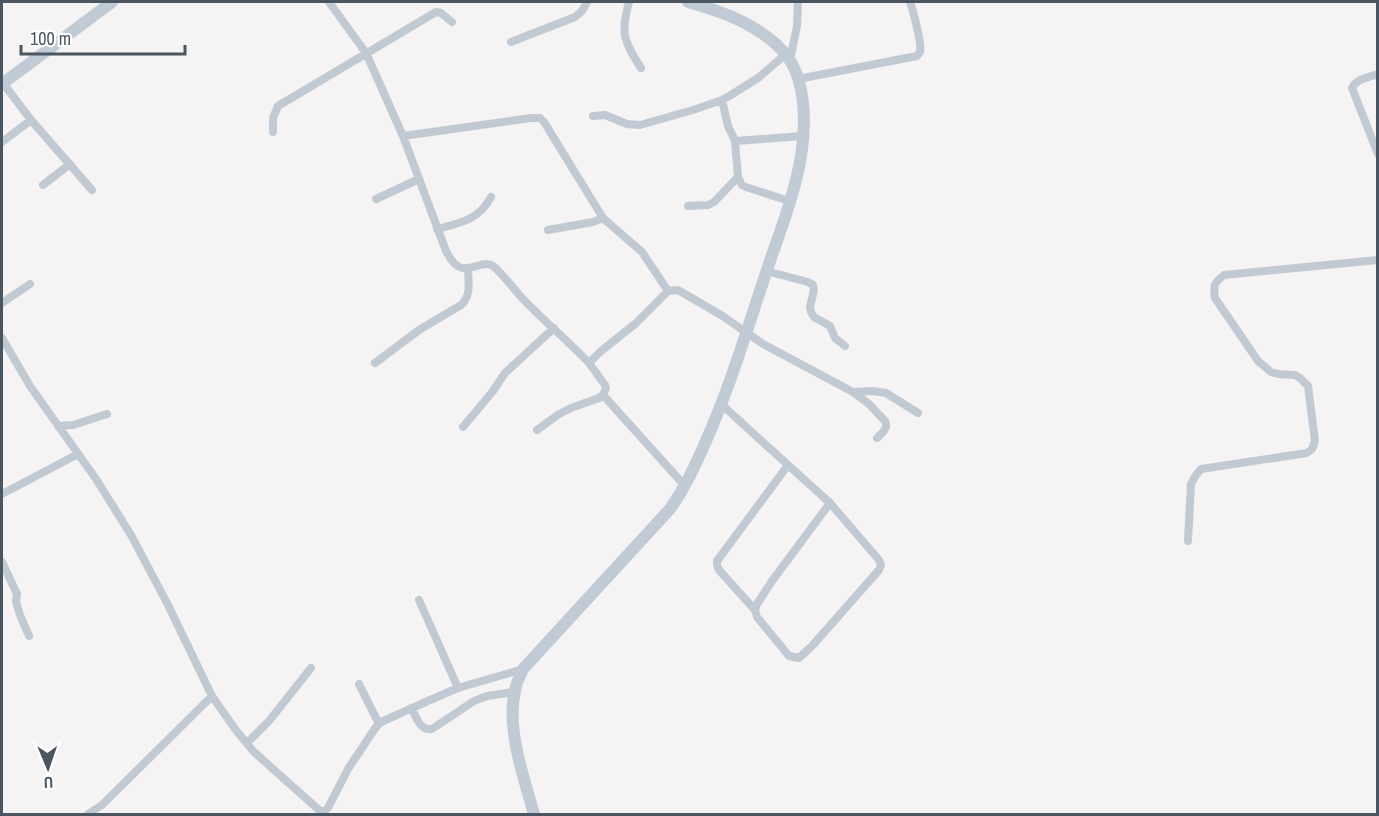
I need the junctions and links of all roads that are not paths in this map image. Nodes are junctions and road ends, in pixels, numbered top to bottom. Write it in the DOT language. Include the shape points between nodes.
graph roads {
  1 [pos="112,2"];
  2 [pos="329,2"];
  3 [pos="587,2"];
  4 [pos="629,2"];
  5 [pos="688,2"];
  6 [pos="798,2"];
  7 [pos="910,2"];
  8 [pos="452,22"];
  9 [pos="512,42"];
  10 [pos="366,53"];
  11 [pos="788,57"];
  12 [pos="641,68"];
  13 [pos="1377,74"];
  14 [pos="798,79"];
  15 [pos="2,83"];
  16 [pos="722,100"];
  17 [pos="593,116"];
  18 [pos="32,120"];
  19 [pos="273,132"];
  20 [pos="403,136"];
  21 [pos="803,136"];
  22 [pos="735,141"];
  23 [pos="2,142"];
  24 [pos="1377,154"];
  25 [pos="70,164"];
  26 [pos="738,177"];
  27 [pos="419,179"];
  28 [pos="43,185"];
  29 [pos="92,189"];
  30 [pos="491,197"];
  31 [pos="376,199"];
  32 [pos="789,201"];
  33 [pos="688,206"];
  34 [pos="603,219"];
  35 [pos="437,229"];
  36 [pos="548,230"];
  37 [pos="1377,260"];
  38 [pos="468,268"];
  39 [pos="766,271"];
  40 [pos="30,284"];
  41 [pos="668,291"];
  42 [pos="2,303"];
  43 [pos="554,328"];
  44 [pos="746,332"];
  45 [pos="2,338"];
  46 [pos="845,346"];
  47 [pos="375,363"];
  48 [pos="589,363"];
  49 [pos="853,392"];
  50 [pos="603,395"];
  51 [pos="722,405"];
  52 [pos="918,413"];
  53 [pos="106,414"];
  54 [pos="58,426"];
  55 [pos="463,427"];
  56 [pos="537,430"];
  57 [pos="877,438"];
  58 [pos="78,454"];
  59 [pos="788,465"];
  60 [pos="685,486"];
  61 [pos="2,494"];
  62 [pos="830,503"];
  63 [pos="1188,541"];
  64 [pos="2,562"];
  65 [pos="419,600"];
  66 [pos="755,610"];
  67 [pos="28,636"];
  68 [pos="311,668"];
  69 [pos="523,669"];
  70 [pos="359,684"];
  71 [pos="459,688"];
  72 [pos="514,692"];
  73 [pos="212,696"];
  74 [pos="411,708"];
  75 [pos="380,724"];
  76 [pos="247,743"];
  77 [pos="88,814"];
  78 [pos="534,814"];
  1 -- 15 [label="main road"];
  2 -- 10 [label="street"];
  3 -- 9 [label="street" via="575,17"];
  4 -- 12 [label="street" via="624,35"];
  5 -- 11 [label="main road" via="742,21 767,36"];
  6 -- 11 [label="street" via="797,26"];
  7 -- 14 [label="street" via="920,46 917,56"];
  8 -- 10 [label="street" via="436,12"];
  10 -- 19 [label="street" via="278,106"];
  10 -- 20 [label="street"];
  11 -- 14 [label="main road"];
  11 -- 16 [label="street"];
  13 -- 24 [label="street" via="1354,83 1352,88"];
  14 -- 21 [label="main road"];
  15 -- 18 [label="street"];
  16 -- 17 [label="street" via="640,125 605,115"];
  16 -- 22 [label="street"];
  18 -- 23 [label="street"];
  18 -- 25 [label="street"];
  20 -- 27 [label="street"];
  20 -- 34 [label="street" via="540,118"];
  21 -- 22 [label="street"];
  21 -- 32 [label="main road"];
  22 -- 26 [label="street"];
  25 -- 28 [label="street"];
  25 -- 29 [label="street"];
  26 -- 32 [label="street" via="746,188"];
  26 -- 33 [label="street" via="714,202"];
  27 -- 31 [label="street"];
  27 -- 35 [label="street"];
  30 -- 35 [label="street" via="477,216"];
  32 -- 39 [label="main road"];
  34 -- 36 [label="street"];
  34 -- 41 [label="street" via="642,252"];
  35 -- 38 [label="street" via="455,265"];
  37 -- 63 [label="street" via="1224,275 1218,279 1215,298 1258,361 1271,372 1294,375 1308,386 1315,441 1307,453 1201,469 1191,484"];
  38 -- 43 [label="street" via="494,267"];
  38 -- 47 [label="street" via="469,292 465,302"];
  39 -- 44 [label="main road"];
  39 -- 46 [label="street" via="813,285 811,312 830,326 835,338"];
  40 -- 42 [label="street"];
  41 -- 44 [label="street" via="678,290"];
  41 -- 48 [label="street"];
  43 -- 48 [label="street"];
  43 -- 55 [label="street" via="505,373"];
  44 -- 49 [label="street"];
  44 -- 51 [label="main road"];
  45 -- 54 [label="street"];
  48 -- 50 [label="street" via="605,385"];
  49 -- 52 [label="street" via="886,393"];
  49 -- 57 [label="street" via="885,421 885,429"];
  50 -- 56 [label="street" via="559,414"];
  50 -- 60 [label="street"];
  51 -- 59 [label="street"];
  51 -- 60 [label="main road"];
  53 -- 54 [label="street"];
  54 -- 58 [label="street"];
  58 -- 61 [label="street"];
  58 -- 73 [label="street" via="132,535"];
  59 -- 62 [label="street"];
  59 -- 66 [label="street" via="717,561 722,573"];
  60 -- 69 [label="main road" via="662,517"];
  62 -- 66 [label="street"];
  62 -- 66 [label="street" via="879,560 879,570 799,658 789,656"];
  64 -- 67 [label="street" via="17,594"];
  65 -- 71 [label="street"];
  68 -- 76 [label="street"];
  69 -- 71 [label="street"];
  69 -- 72 [label="main road"];
  70 -- 75 [label="street"];
  71 -- 74 [label="street"];
  72 -- 74 [label="street" via="474,701 428,730"];
  72 -- 78 [label="main road" via="514,732"];
  73 -- 76 [label="street"];
  73 -- 77 [label="street" via="102,805"];
  74 -- 75 [label="street"];
  75 -- 76 [label="street" via="323,812"];
}
